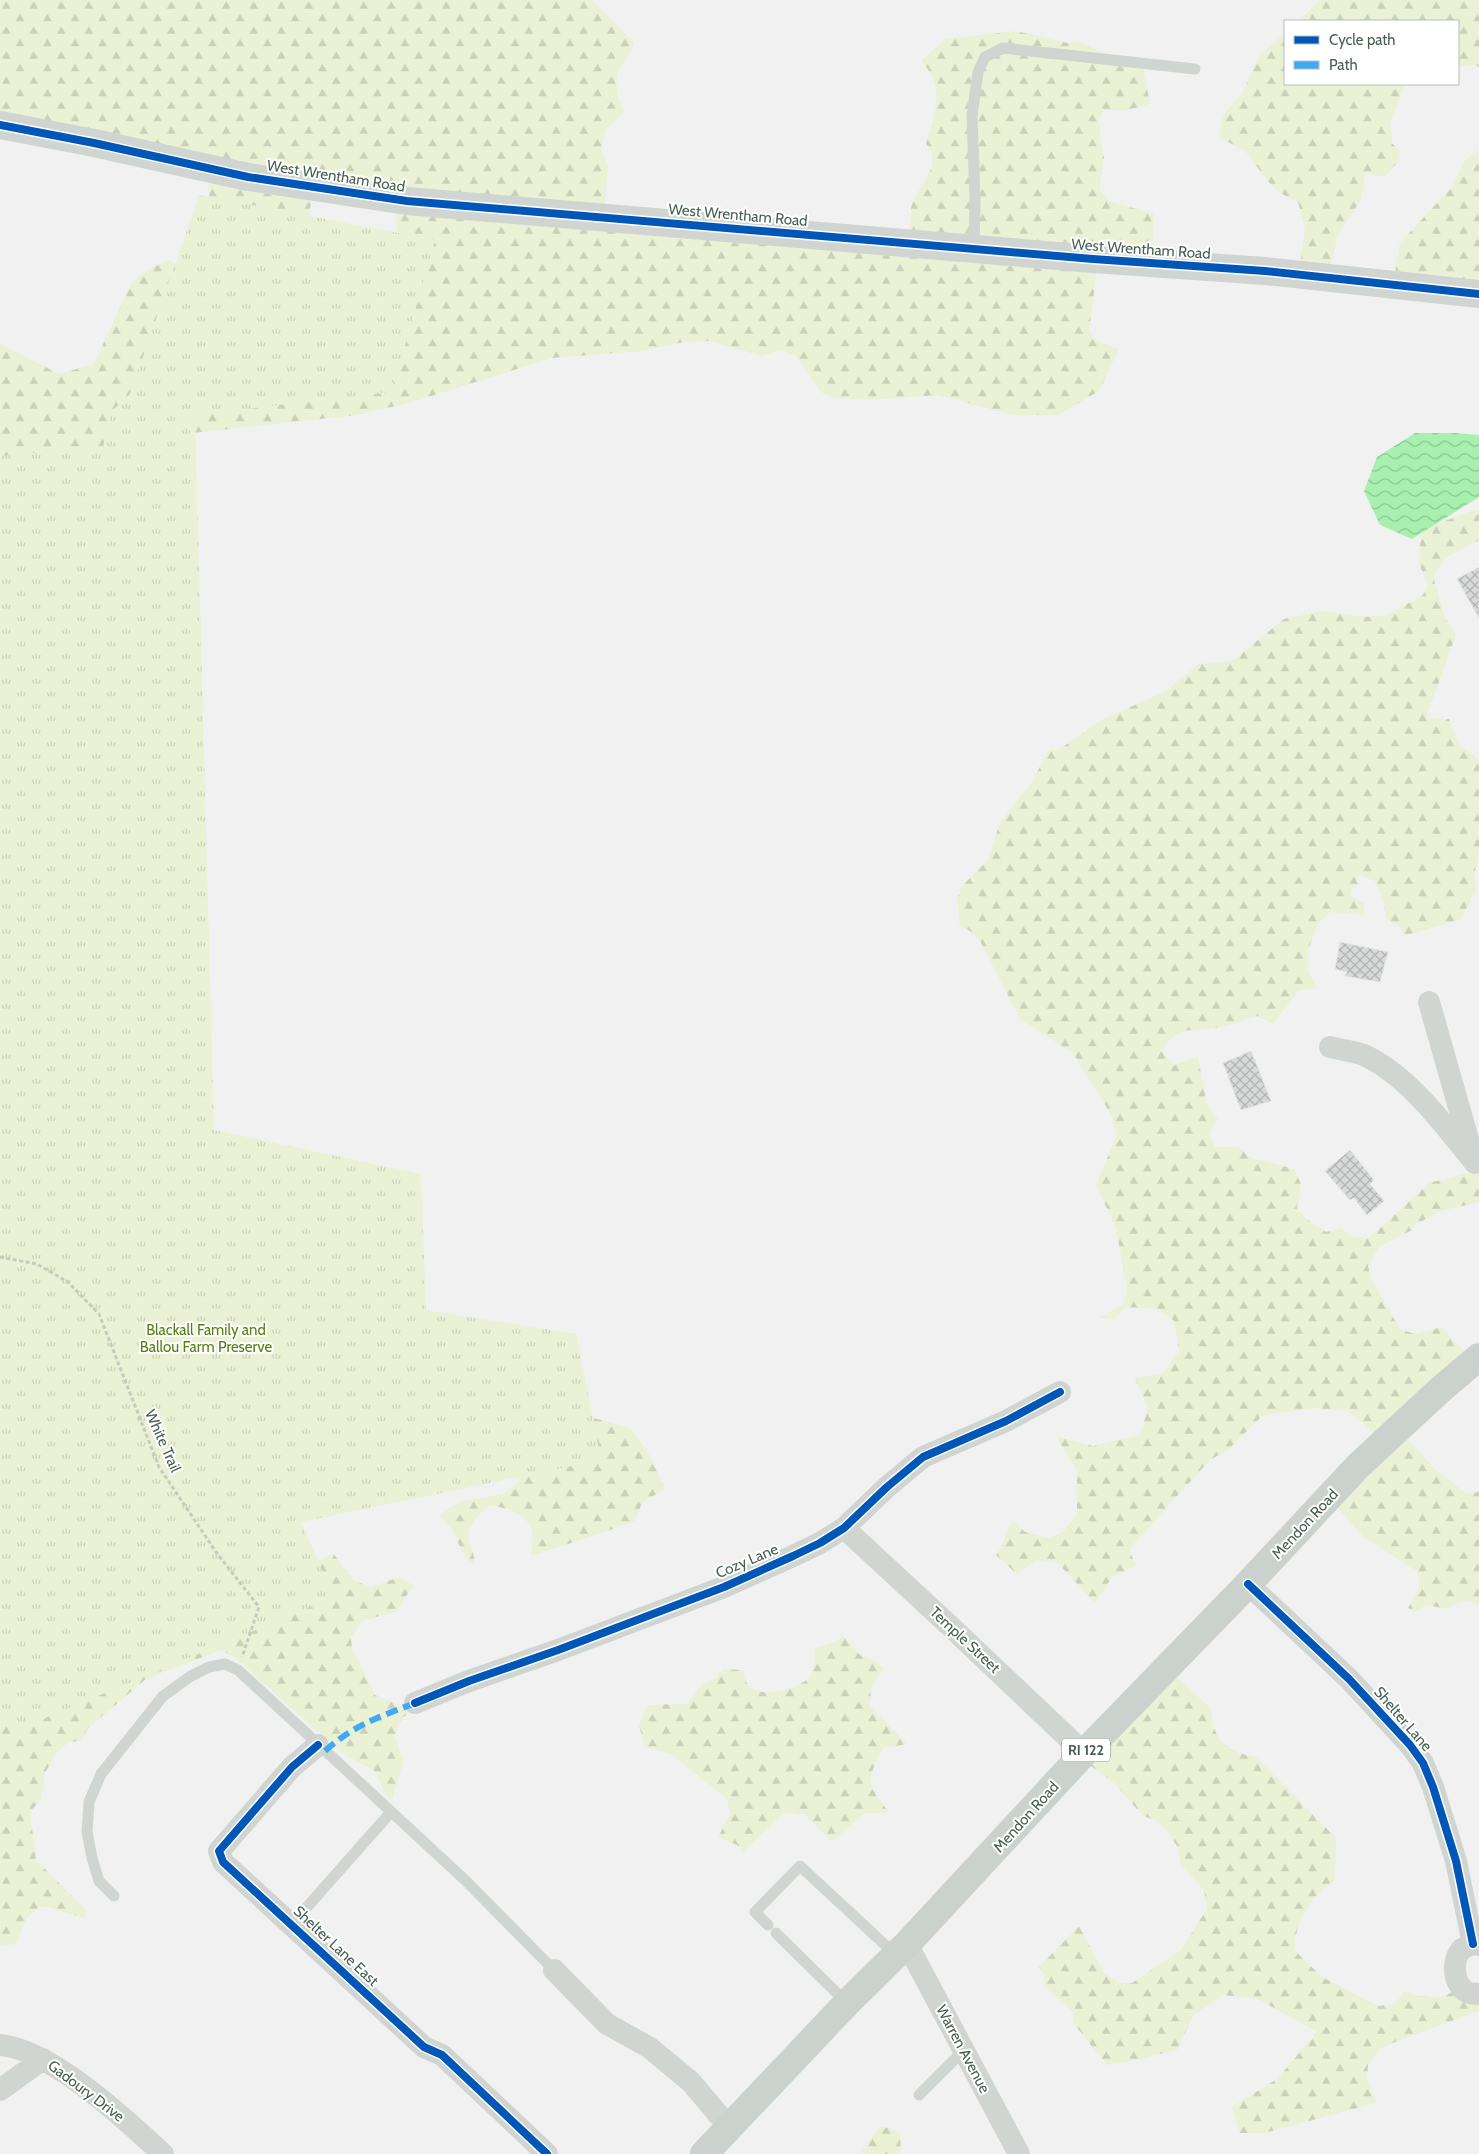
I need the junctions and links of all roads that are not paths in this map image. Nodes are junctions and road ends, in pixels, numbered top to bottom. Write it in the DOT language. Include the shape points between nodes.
graph roads {
  1 [pos="1195,69"];
  2 [pos="0,125"];
  3 [pos="974,249"];
  4 [pos="1479,294"];
  5 [pos="1429,1002"];
  6 [pos="1330,1047"];
  7 [pos="1477,1170"];
  8 [pos="1479,1357"];
  9 [pos="1060,1392"];
  10 [pos="844,1528"];
  11 [pos="1248,1584"];
  12 [pos="415,1703"];
  13 [pos="318,1745"];
  14 [pos="1084,1753"];
  15 [pos="391,1812"];
  16 [pos="114,1896"];
  17 [pos="292,1924"];
  18 [pos="1476,1945"];
  19 [pos="901,1950"];
  20 [pos="554,1970"];
  21 [pos="1479,1994"];
  22 [pos="847,2003"];
  23 [pos="0,2045"];
  24 [pos="963,2051"];
  25 [pos="43,2059"];
  26 [pos="0,2090"];
  27 [pos="919,2095"];
  28 [pos="731,2126"];
  29 [pos="163,2154"];
  30 [pos="547,2154"];
  31 [pos="704,2154"];
  32 [pos="1019,2154"];
  1 -- 3 [label="lane" via="1003,48 985,57 978,72 972,116"];
  2 -- 3 [label="street, West Wrentham Road" via="248,177 407,201"];
  3 -- 4 [label="street, West Wrentham Road" via="1265,271"];
  5 -- 7 [label="street"];
  6 -- 7 [label="street" via="1364,1055 1391,1073 1424,1101"];
  8 -- 11 [label="main road, Mendon Road / RI 122" via="1358,1466"];
  9 -- 10 [label="street, Cozy Lane" via="1006,1422 923,1456"];
  10 -- 12 [label="street, Cozy Lane" via="820,1543 724,1587"];
  10 -- 14 [label="street, Temple Street"];
  11 -- 14 [label="main road, Mendon Road / RI 122"];
  11 -- 18 [label="street, Shelter Lane" via="1349,1679 1410,1745 1422,1763 1433,1787 1456,1861"];
  13 -- 15 [label="lane"];
  13 -- 16 [label="lane" via="238,1670 225,1664 191,1676 163,1696 101,1774 89,1802 87,1832 92,1858 99,1881"];
  13 -- 17 [label="street, Shelter Lane East" via="292,1767 219,1851 223,1862"];
  14 -- 19 [label="main road, Mendon Road / RI 122"];
  15 -- 17 [label="lane"];
  15 -- 20 [label="lane" via="465,1880"];
  17 -- 30 [label="street, Shelter Lane East" via="424,2047 442,2055"];
  18 -- 21 [label="street, Shelter Lane" via="1462,1949 1456,1958 1455,1973 1459,1985 1468,1993"];
  19 -- 22 [label="main road, Mendon Road / RI 122"];
  19 -- 22 [label="lane" via="800,1866 755,1912"];
  19 -- 24 [label="street, Warren Avenue"];
  20 -- 28 [label="street" via="607,2024 650,2048 673,2066"];
  22 -- 28 [label="main road, Mendon Road / RI 122"];
  23 -- 25 [label="street, Gadoury Drive"];
  24 -- 27 [label="lane"];
  24 -- 32 [label="street, Warren Avenue"];
  25 -- 26 [label="street"];
  25 -- 29 [label="street, Gadoury Drive" via="90,2091"];
  28 -- 31 [label="main road, Mendon Road / RI 122"];
}
